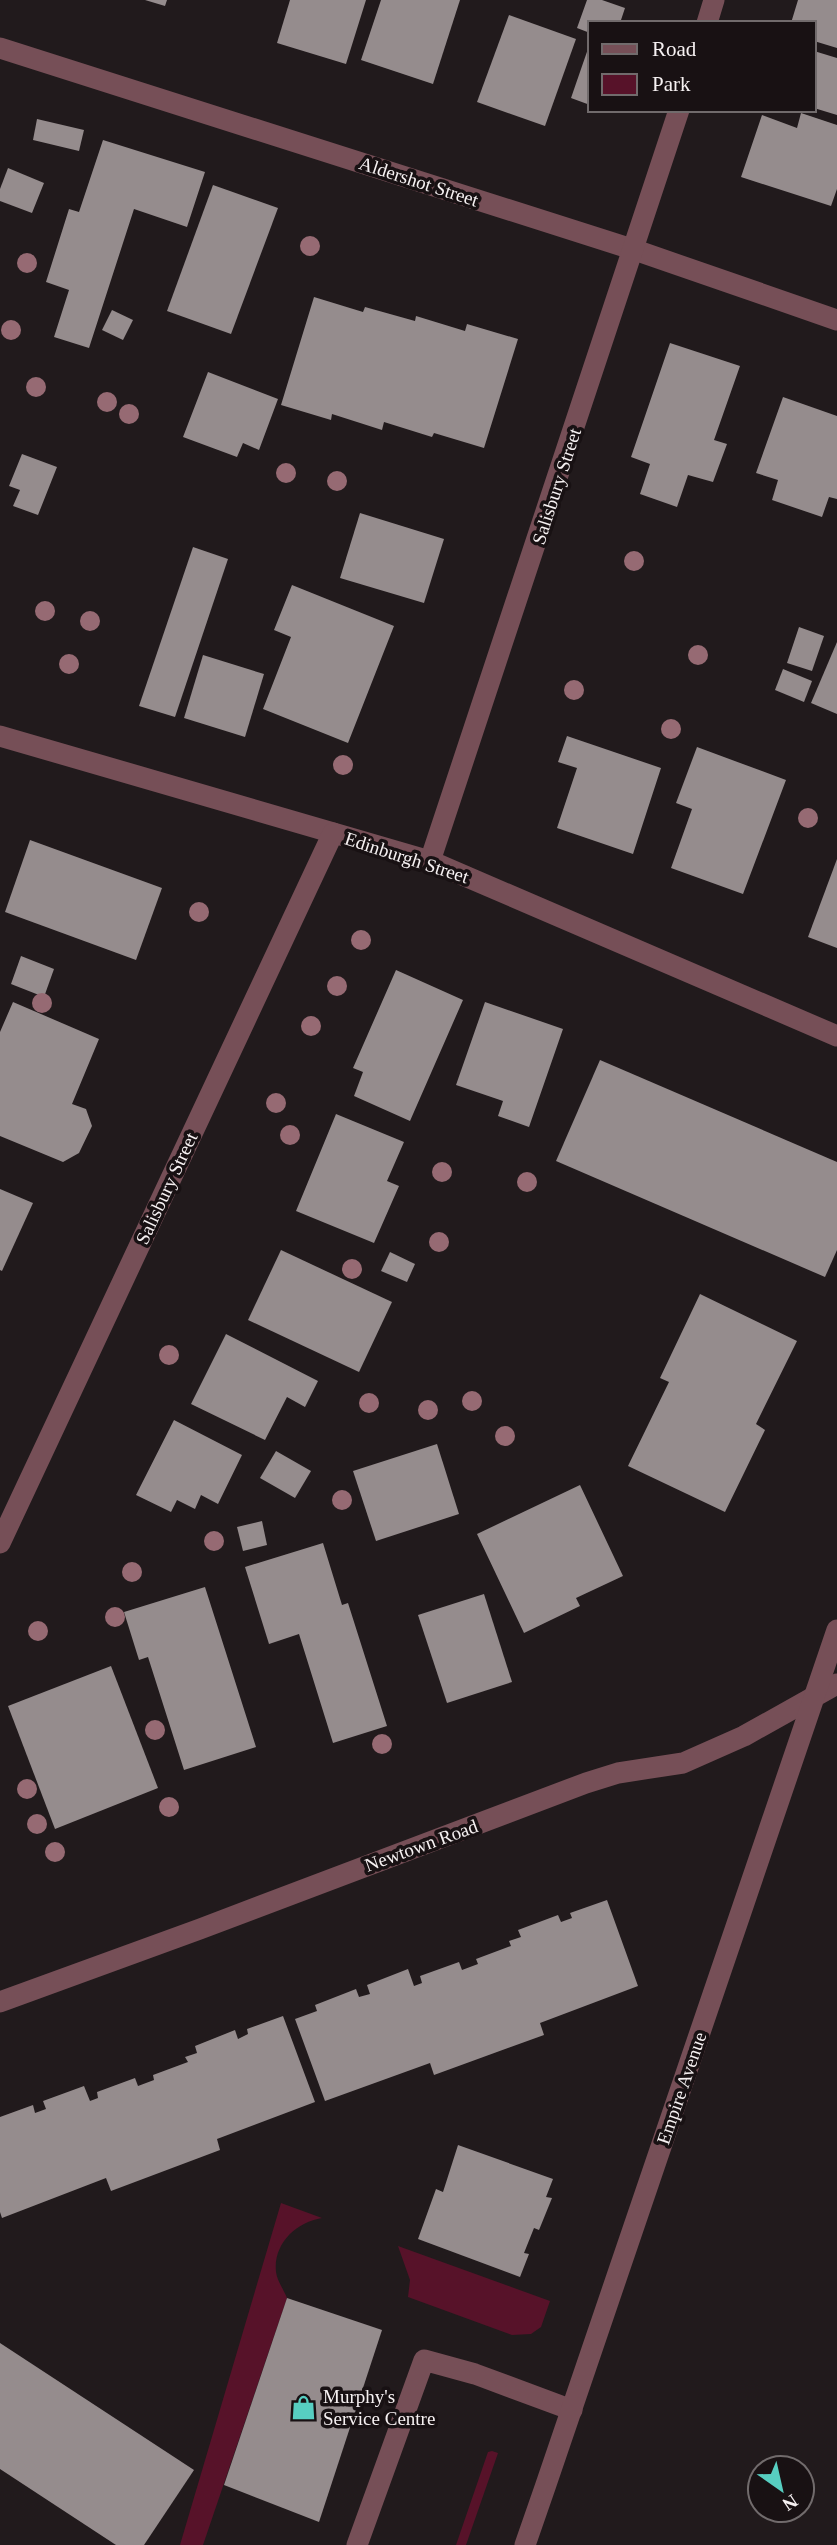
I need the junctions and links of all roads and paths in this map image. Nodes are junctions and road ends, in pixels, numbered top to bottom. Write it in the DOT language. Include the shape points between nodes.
graph roads {
  1 [pos="714,0"];
  2 [pos="708,21"];
  3 [pos="0,48"];
  4 [pos="678,112"];
  5 [pos="635,250"];
  6 [pos="837,320"];
  7 [pos="0,736"];
  8 [pos="333,833"];
  9 [pos="430,861"];
  10 [pos="837,1036"];
  11 [pos="0,1543"];
  12 [pos="837,1630"];
  13 [pos="837,1684"];
  14 [pos="814,1696"];
  15 [pos="0,2002"];
  16 [pos="572,2410"];
  17 [pos="357,2545"];
  18 [pos="525,2545"];
  1 -- 2 [label="street"];
  3 -- 5 [label="street, Aldershot Street"];
  4 -- 5 [label="street, Salisbury Street"];
  5 -- 6 [label="street, Aldershot Street"];
  5 -- 9 [label="street, Salisbury Street"];
  7 -- 8 [label="street, Edinburgh Street"];
  8 -- 9 [label="street, Edinburgh Street"];
  8 -- 11 [label="street, Salisbury Street"];
  9 -- 10 [label="street, Edinburgh Street"];
  12 -- 14 [label="street, Empire Avenue"];
  13 -- 14 [label="street, Newtown Road"];
  14 -- 15 [label="street, Newtown Road" via="683,1763 586,1783"];
  14 -- 16 [label="street, Empire Avenue"];
  16 -- 17 [label="street" via="424,2360"];
  16 -- 18 [label="street, Empire Avenue"];
}
